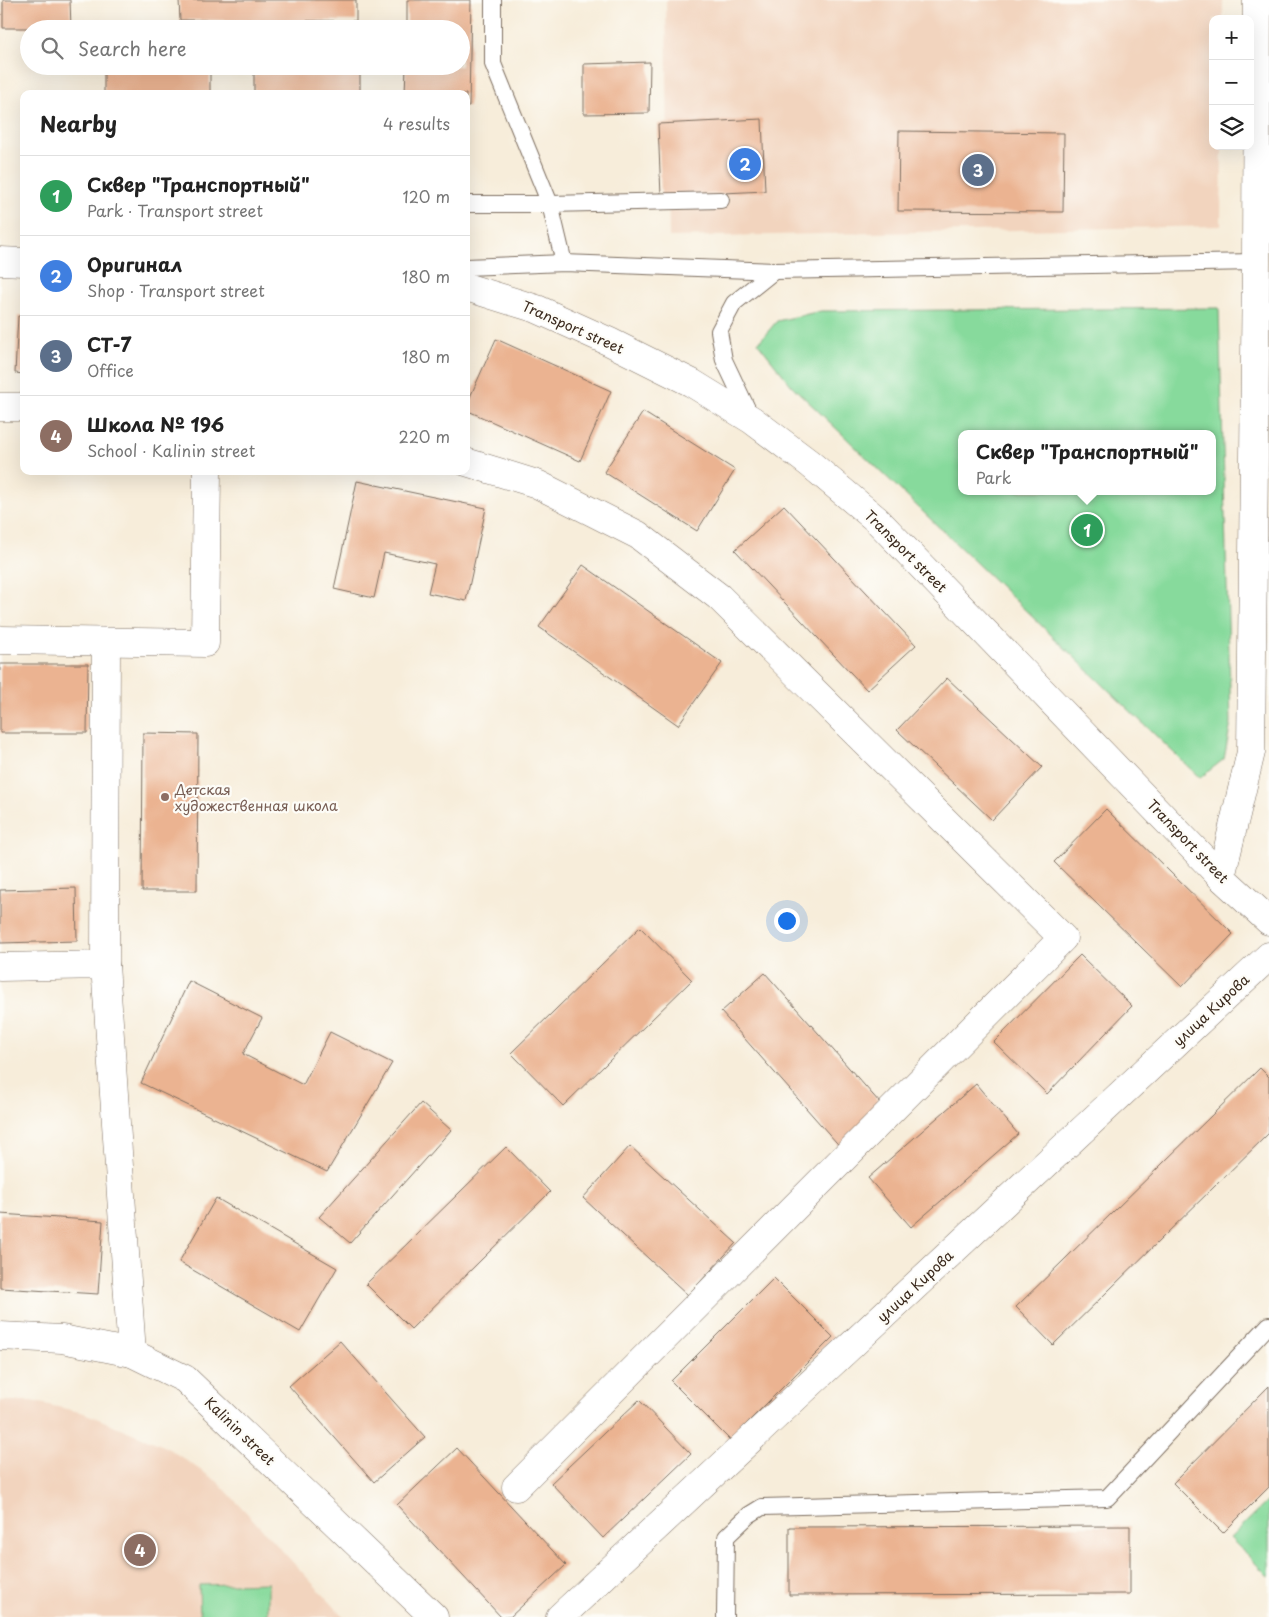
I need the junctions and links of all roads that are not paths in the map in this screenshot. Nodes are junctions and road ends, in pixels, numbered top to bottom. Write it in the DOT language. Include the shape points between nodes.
graph roads {
  1 [pos="493,0"];
  2 [pos="1257,0"];
  3 [pos="720,200"];
  4 [pos="470,204"];
  5 [pos="550,204"];
  6 [pos="0,261"];
  7 [pos="20,262"];
  8 [pos="1256,262"];
  9 [pos="564,263"];
  10 [pos="470,267"];
  11 [pos="774,271"];
  12 [pos="470,288"];
  13 [pos="0,407"];
  14 [pos="20,407"];
  15 [pos="752,420"];
  16 [pos="470,463"];
  17 [pos="207,475"];
  18 [pos="0,640"];
  19 [pos="106,642"];
  20 [pos="1221,876"];
  21 [pos="1269,922"];
  22 [pos="1269,956"];
  23 [pos="104,965"];
  24 [pos="0,967"];
  25 [pos="1269,1326"];
  26 [pos="0,1336"];
  27 [pos="132,1353"];
  28 [pos="516,1487"];
  29 [pos="434,1617"];
  30 [pos="560,1617"];
  31 [pos="725,1617"];
  1 -- 5 [label="lane" via="493,64"];
  2 -- 8 [label="street"];
  3 -- 5 [label="lane"];
  4 -- 5 [label="lane"];
  5 -- 9 [label="lane"];
  6 -- 7 [label="street"];
  8 -- 11 [label="lane"];
  8 -- 20 [label="street" via="1251,752"];
  9 -- 10 [label="lane"];
  9 -- 11 [label="lane"];
  11 -- 15 [label="lane" via="734,303 719,331 724,360"];
  12 -- 15 [label="street, Transport street" via="537,309 610,342 692,383"];
  13 -- 14 [label="street"];
  15 -- 20 [label="street, Transport street" via="877,520"];
  16 -- 28 [label="street" via="537,484 638,535 719,597 1063,938"];
  17 -- 19 [label="street" via="206,643"];
  18 -- 19 [label="street"];
  19 -- 23 [label="street"];
  20 -- 21 [label="street, Transport street"];
  22 -- 30 [label="street, улица Кирова"];
  23 -- 24 [label="street"];
  23 -- 27 [label="street"];
  25 -- 31 [label="lane" via="1107,1498 762,1507 748,1515 726,1537"];
  26 -- 27 [label="street, Kalinin street" via="62,1339"];
  27 -- 29 [label="street, Kalinin street" via="185,1379"];
}
